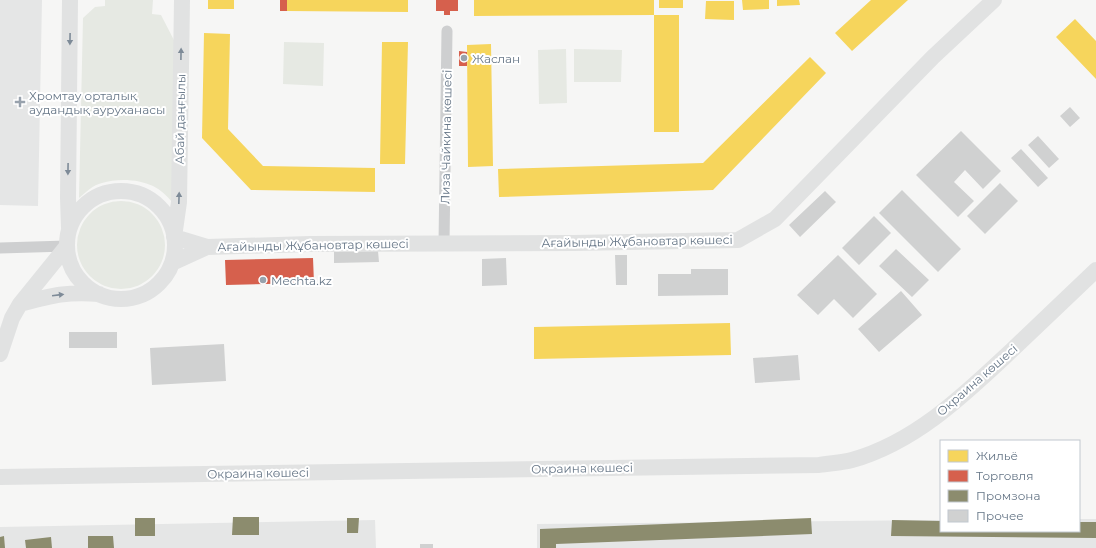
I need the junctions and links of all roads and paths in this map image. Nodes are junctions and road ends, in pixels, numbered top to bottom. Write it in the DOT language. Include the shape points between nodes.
graph roads {
  1 [pos="70,0"];
  2 [pos="182,0"];
  3 [pos="994,0"];
  4 [pos="447,31"];
  5 [pos="69,228"];
  6 [pos="174,237"];
  7 [pos="444,243"];
  8 [pos="67,246"];
  9 [pos="207,246"];
  10 [pos="0,248"];
  11 [pos="172,263"];
  12 [pos="1096,270"];
  13 [pos="99,294"];
  14 [pos="20,304"];
  15 [pos="0,354"];
  16 [pos="0,477"];
  1 -- 5 [label="street, one-way"];
  6 -- 2 [label="street, Абай даңғылы, one-way" via="179,202"];
  3 -- 7 [label="street, Ағайынды Жұбановтар көшесі" via="933,57 775,219 738,240"];
  4 -- 7 [label="street, Лиза Чайкина көшесі"];
  5 -- 6 [label="street" via="74,217 91,200 113,192 125,191 137,193 158,205 171,225"];
  5 -- 8 [label="street"];
  6 -- 9 [label="street"];
  6 -- 11 [label="street"];
  7 -- 9 [label="street, Ағайынды Жұбановтар көшесі"];
  8 -- 10 [label="street"];
  8 -- 13 [label="street" via="73,270 80,280"];
  8 -- 14 [label="street"];
  9 -- 11 [label="street"];
  11 -- 13 [label="street" via="158,284 148,291 136,296 118,298"];
  12 -- 16 [label="street, Окраина көшесі" via="951,406 918,430 875,452 851,460 819,465"];
  14 -- 13 [label="street, one-way" via="52,295 78,292"];
  14 -- 15 [label="street" via="12,318"];
}
